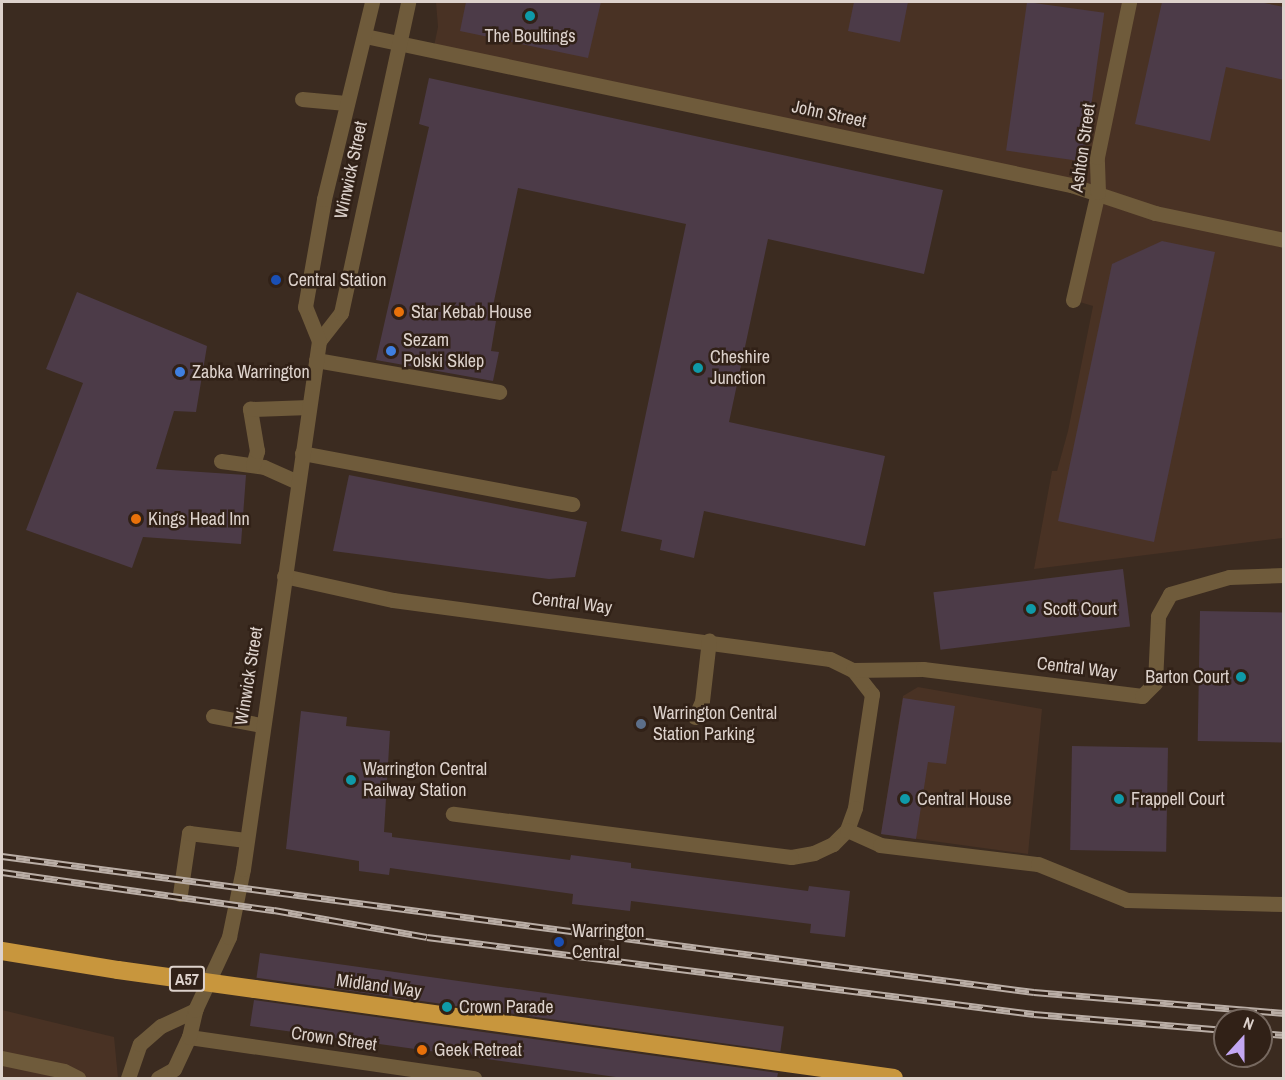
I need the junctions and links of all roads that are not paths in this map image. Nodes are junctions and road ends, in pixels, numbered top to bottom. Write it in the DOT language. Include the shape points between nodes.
graph roads {
  1 [pos="372,2"];
  2 [pos="408,2"];
  3 [pos="1129,2"];
  4 [pos="364,36"];
  5 [pos="398,43"];
  6 [pos="302,99"];
  7 [pos="346,103"];
  8 [pos="1098,192"];
  9 [pos="1284,240"];
  10 [pos="1073,300"];
  11 [pos="319,341"];
  12 [pos="316,360"];
  13 [pos="499,392"];
  14 [pos="309,407"];
  15 [pos="302,453"];
  16 [pos="221,461"];
  17 [pos="253,465"];
  18 [pos="298,482"];
  19 [pos="572,504"];
  20 [pos="1284,575"];
  21 [pos="284,576"];
  22 [pos="709,640"];
  23 [pos="853,670"];
  24 [pos="213,716"];
  25 [pos="695,717"];
  26 [pos="261,725"];
  27 [pos="453,814"];
  28 [pos="847,830"];
  29 [pos="246,840"];
  30 [pos="180,894"];
  31 [pos="1284,904"];
  32 [pos="2,951"];
  33 [pos="195,1010"];
  34 [pos="189,1037"];
  35 [pos="2,1058"];
  36 [pos="78,1078"];
  37 [pos="128,1078"];
  38 [pos="158,1078"];
  39 [pos="474,1078"];
  40 [pos="894,1078"];
  1 -- 4 [label="street, Winwick Street"];
  2 -- 5 [label="street, Winwick Street"];
  3 -- 8 [label="street, Ashton Street" via="1097,157"];
  4 -- 5 [label="street, John Street"];
  4 -- 7 [label="street, Winwick Street"];
  5 -- 8 [label="street, John Street"];
  5 -- 11 [label="street, Winwick Street" via="341,313"];
  6 -- 7 [label="street"];
  7 -- 11 [label="street, Winwick Street" via="305,307"];
  8 -- 9 [label="street, John Street" via="1155,213"];
  8 -- 10 [label="street, Ashton Street"];
  11 -- 12 [label="street, Winwick Street"];
  12 -- 13 [label="street"];
  12 -- 14 [label="street, Winwick Street"];
  14 -- 15 [label="street, Winwick Street"];
  14 -- 17 [label="street" via="250,409 257,451"];
  15 -- 18 [label="street, Winwick Street"];
  15 -- 19 [label="street"];
  16 -- 17 [label="street"];
  17 -- 18 [label="street"];
  18 -- 21 [label="street, Winwick Street"];
  20 -- 23 [label="street, Central Way" via="1229,577 1170,594 1158,616 1155,683 1142,696 923,669"];
  21 -- 22 [label="street, Central Way" via="393,600"];
  21 -- 26 [label="street, Winwick Street"];
  22 -- 23 [label="street, Central Way" via="830,659"];
  22 -- 25 [label="street" via="702,701"];
  23 -- 28 [label="street, Central Way" via="872,694 855,808"];
  24 -- 26 [label="street"];
  26 -- 29 [label="street, Winwick Street"];
  27 -- 28 [label="street" via="791,857 833,844"];
  28 -- 31 [label="street" via="880,845 1038,864 1127,900"];
  29 -- 30 [label="street" via="189,833"];
  29 -- 33 [label="street, Winwick Street" via="229,937"];
  32 -- 40 [label="highway, Midland Way / A57, bridge"];
  33 -- 34 [label="street, Winwick Street"];
  33 -- 37 [label="street" via="161,1026 140,1044"];
  34 -- 38 [label="street, Winwick Street" via="174,1069"];
  34 -- 39 [label="street, Crown Street"];
  35 -- 36 [label="street" via="64,1071"];
}
